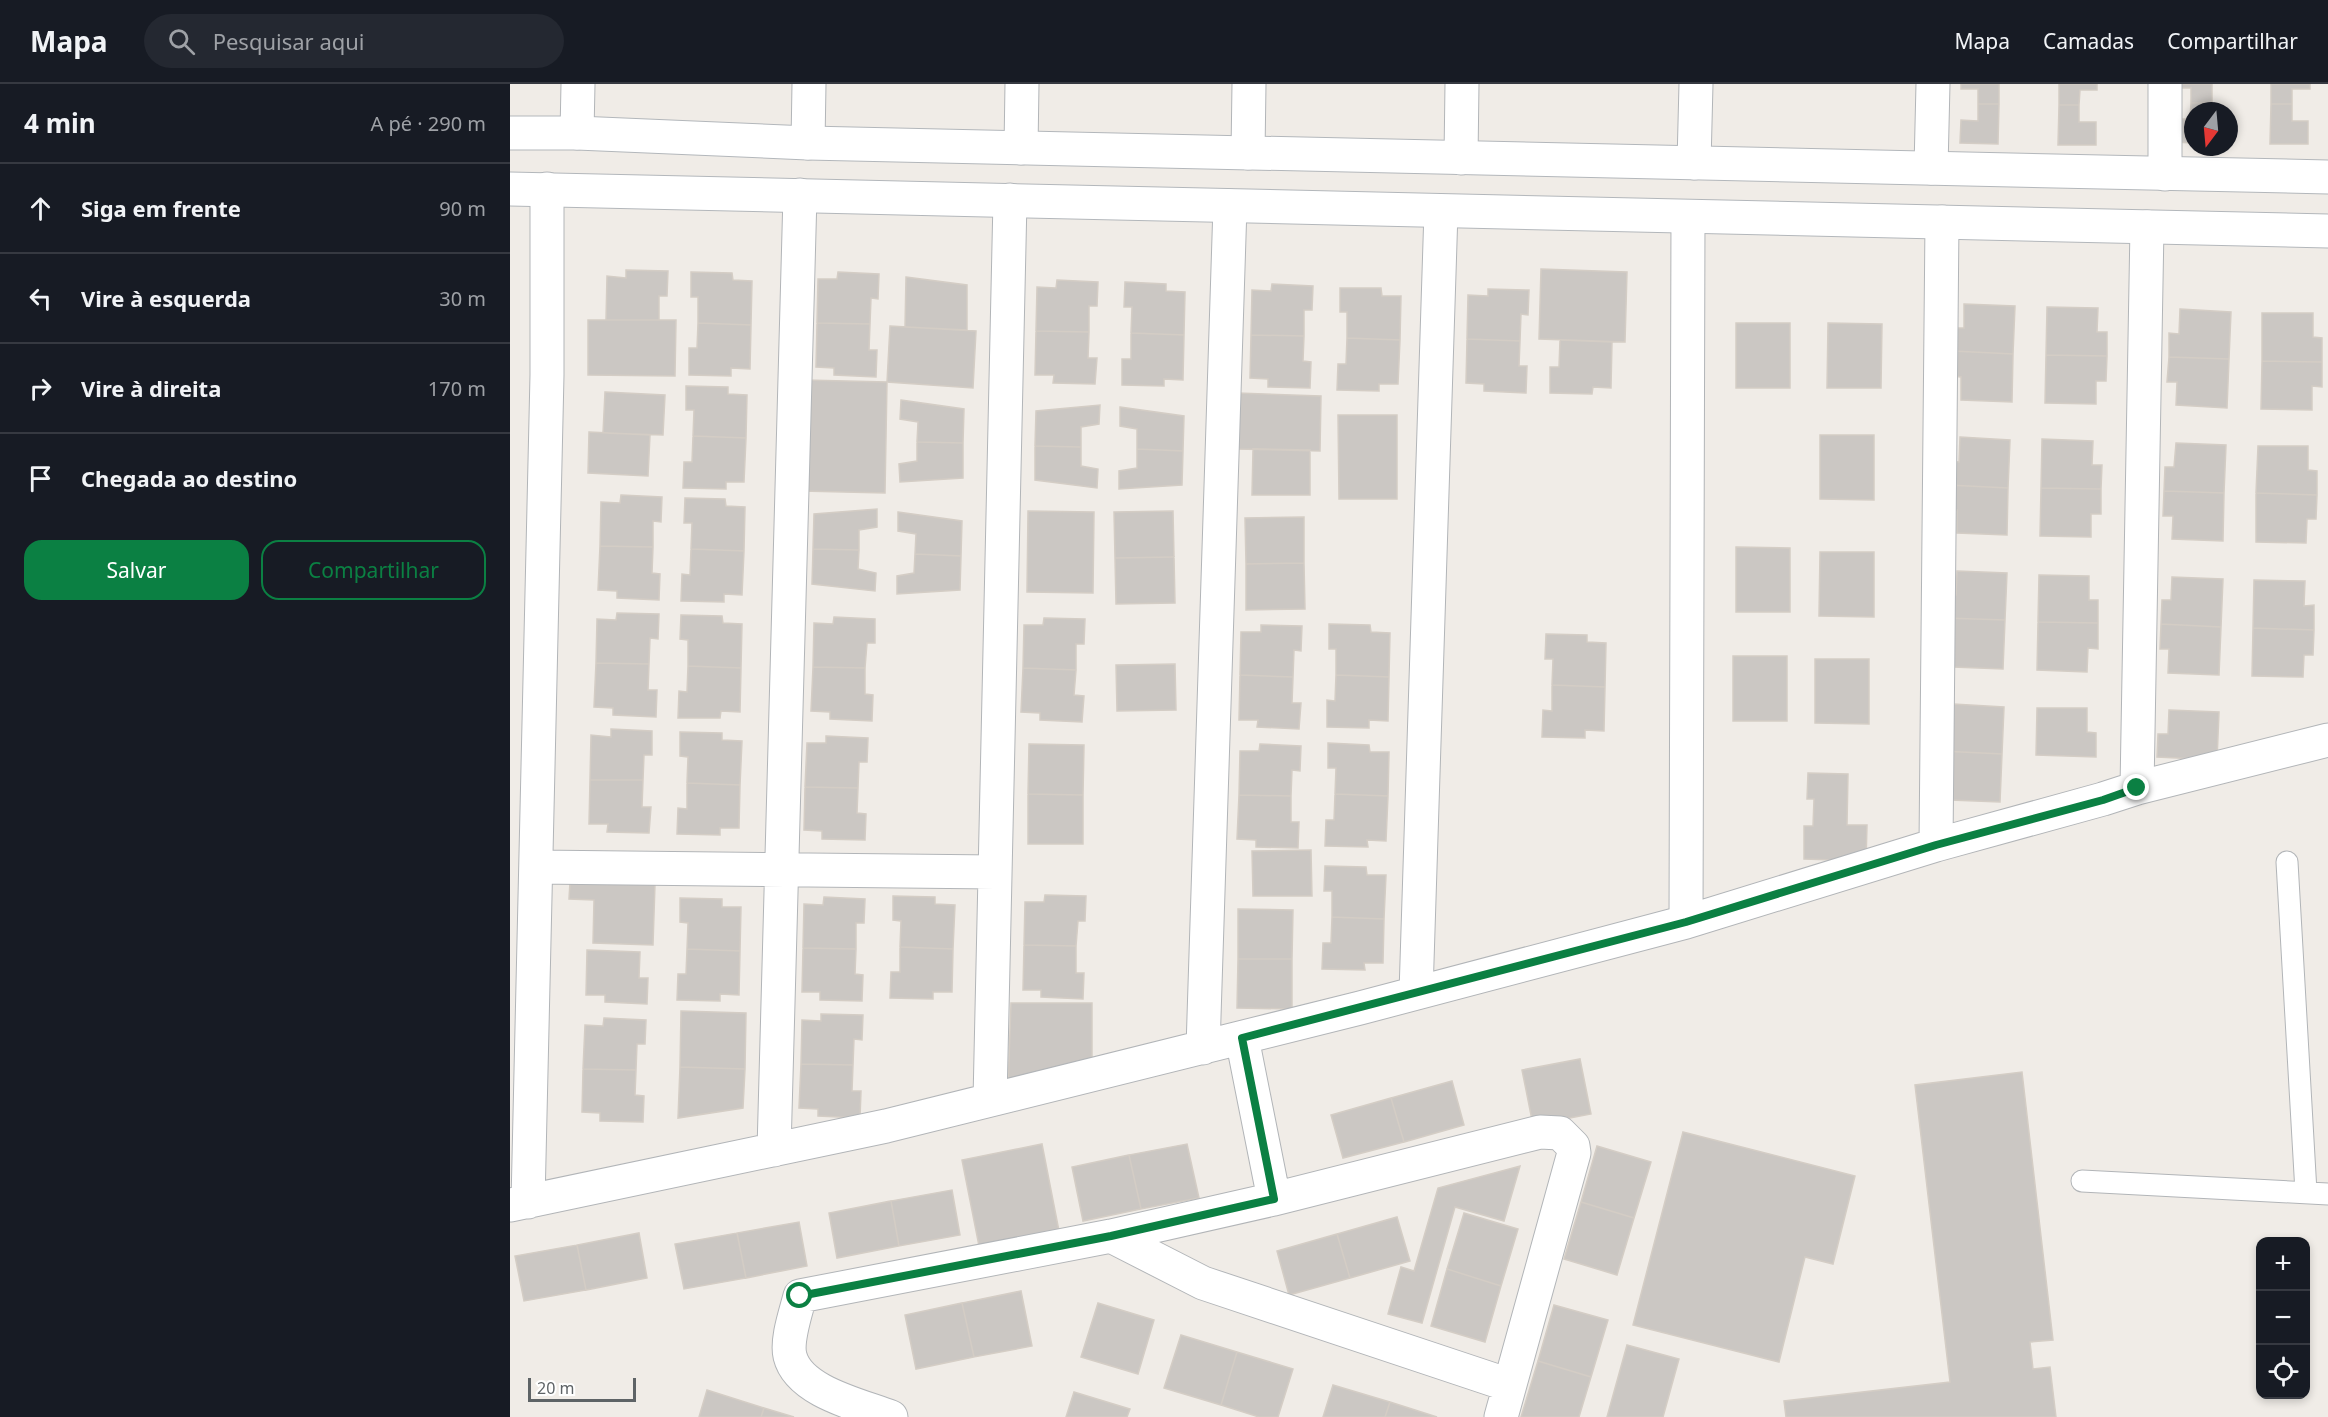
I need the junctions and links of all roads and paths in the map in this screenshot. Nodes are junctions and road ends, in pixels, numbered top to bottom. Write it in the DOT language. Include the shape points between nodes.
graph roads {
  1 [pos="578,84"];
  2 [pos="809,84"];
  3 [pos="1022,84"];
  4 [pos="1249,84"];
  5 [pos="1462,84"];
  6 [pos="1696,84"];
  7 [pos="1933,84"];
  8 [pos="2165,84"];
  9 [pos="510,133"];
  10 [pos="577,133"];
  11 [pos="808,143"];
  12 [pos="1021,148"];
  13 [pos="1248,153"];
  14 [pos="1461,158"];
  15 [pos="1694,163"];
  16 [pos="1931,168"];
  17 [pos="2165,174"];
  18 [pos="2328,177"];
  19 [pos="510,189"];
  20 [pos="547,189"];
  21 [pos="800,195"];
  22 [pos="1010,200"];
  23 [pos="1230,206"];
  24 [pos="1441,211"];
  25 [pos="1688,216"];
  26 [pos="1942,222"];
  27 [pos="2147,227"];
  28 [pos="2328,231"];
  29 [pos="2328,740"];
  30 [pos="2137,788"];
  31 [pos="1936,845"];
  32 [pos="2287,862"];
  33 [pos="536,867"];
  34 [pos="782,870"];
  35 [pos="995,872"];
  36 [pos="1686,922"];
  37 [pos="1416,993"];
  38 [pos="1242,1038"];
  39 [pos="1203,1047"];
  40 [pos="990,1100"];
  41 [pos="774,1150"];
  42 [pos="2082,1181"];
  43 [pos="2306,1192"];
  44 [pos="2328,1194"];
  45 [pos="1274,1199"];
  46 [pos="519,1203"];
  47 [pos="1111,1236"];
  48 [pos="1509,1385"];
  49 [pos="891,1417"];
  50 [pos="1501,1417"];
  1 -- 10 [label="street"];
  2 -- 11 [label="street"];
  3 -- 12 [label="street"];
  4 -- 13 [label="street"];
  5 -- 14 [label="street"];
  6 -- 15 [label="street"];
  7 -- 16 [label="street"];
  8 -- 17 [label="street"];
  9 -- 10 [label="street"];
  10 -- 11 [label="street"];
  11 -- 12 [label="street"];
  12 -- 13 [label="street"];
  13 -- 14 [label="street"];
  14 -- 15 [label="street"];
  15 -- 16 [label="street"];
  16 -- 17 [label="street"];
  17 -- 18 [label="street"];
  19 -- 20 [label="street"];
  20 -- 21 [label="street"];
  20 -- 33 [label="street" via="547,375"];
  21 -- 22 [label="street"];
  21 -- 34 [label="street"];
  22 -- 23 [label="street"];
  22 -- 35 [label="street"];
  23 -- 24 [label="street"];
  23 -- 39 [label="street"];
  24 -- 25 [label="street"];
  24 -- 37 [label="street"];
  25 -- 26 [label="street"];
  25 -- 36 [label="street"];
  26 -- 27 [label="street"];
  26 -- 31 [label="street"];
  27 -- 28 [label="street"];
  27 -- 30 [label="street"];
  29 -- 30 [label="street"];
  30 -- 31 [label="street"];
  31 -- 36 [label="street"];
  32 -- 43 [label="lane"];
  33 -- 34 [label="street"];
  33 -- 46 [label="street"];
  34 -- 35 [label="street"];
  34 -- 41 [label="street"];
  35 -- 40 [label="street"];
  36 -- 37 [label="street"];
  37 -- 38 [label="street"];
  38 -- 39 [label="street"];
  38 -- 45 [label="street"];
  39 -- 40 [label="street"];
  40 -- 41 [label="street"];
  41 -- 46 [label="street"];
  42 -- 43 [label="lane"];
  43 -- 44 [label="lane"];
  45 -- 47 [label="street"];
  45 -- 48 [label="street" via="1540,1132 1560,1133 1573,1146 1574,1154"];
  47 -- 48 [label="street" via="1203,1282"];
  47 -- 49 [label="street" via="800,1296 791,1329 790,1356 804,1380 826,1393"];
  48 -- 50 [label="street"];
}
